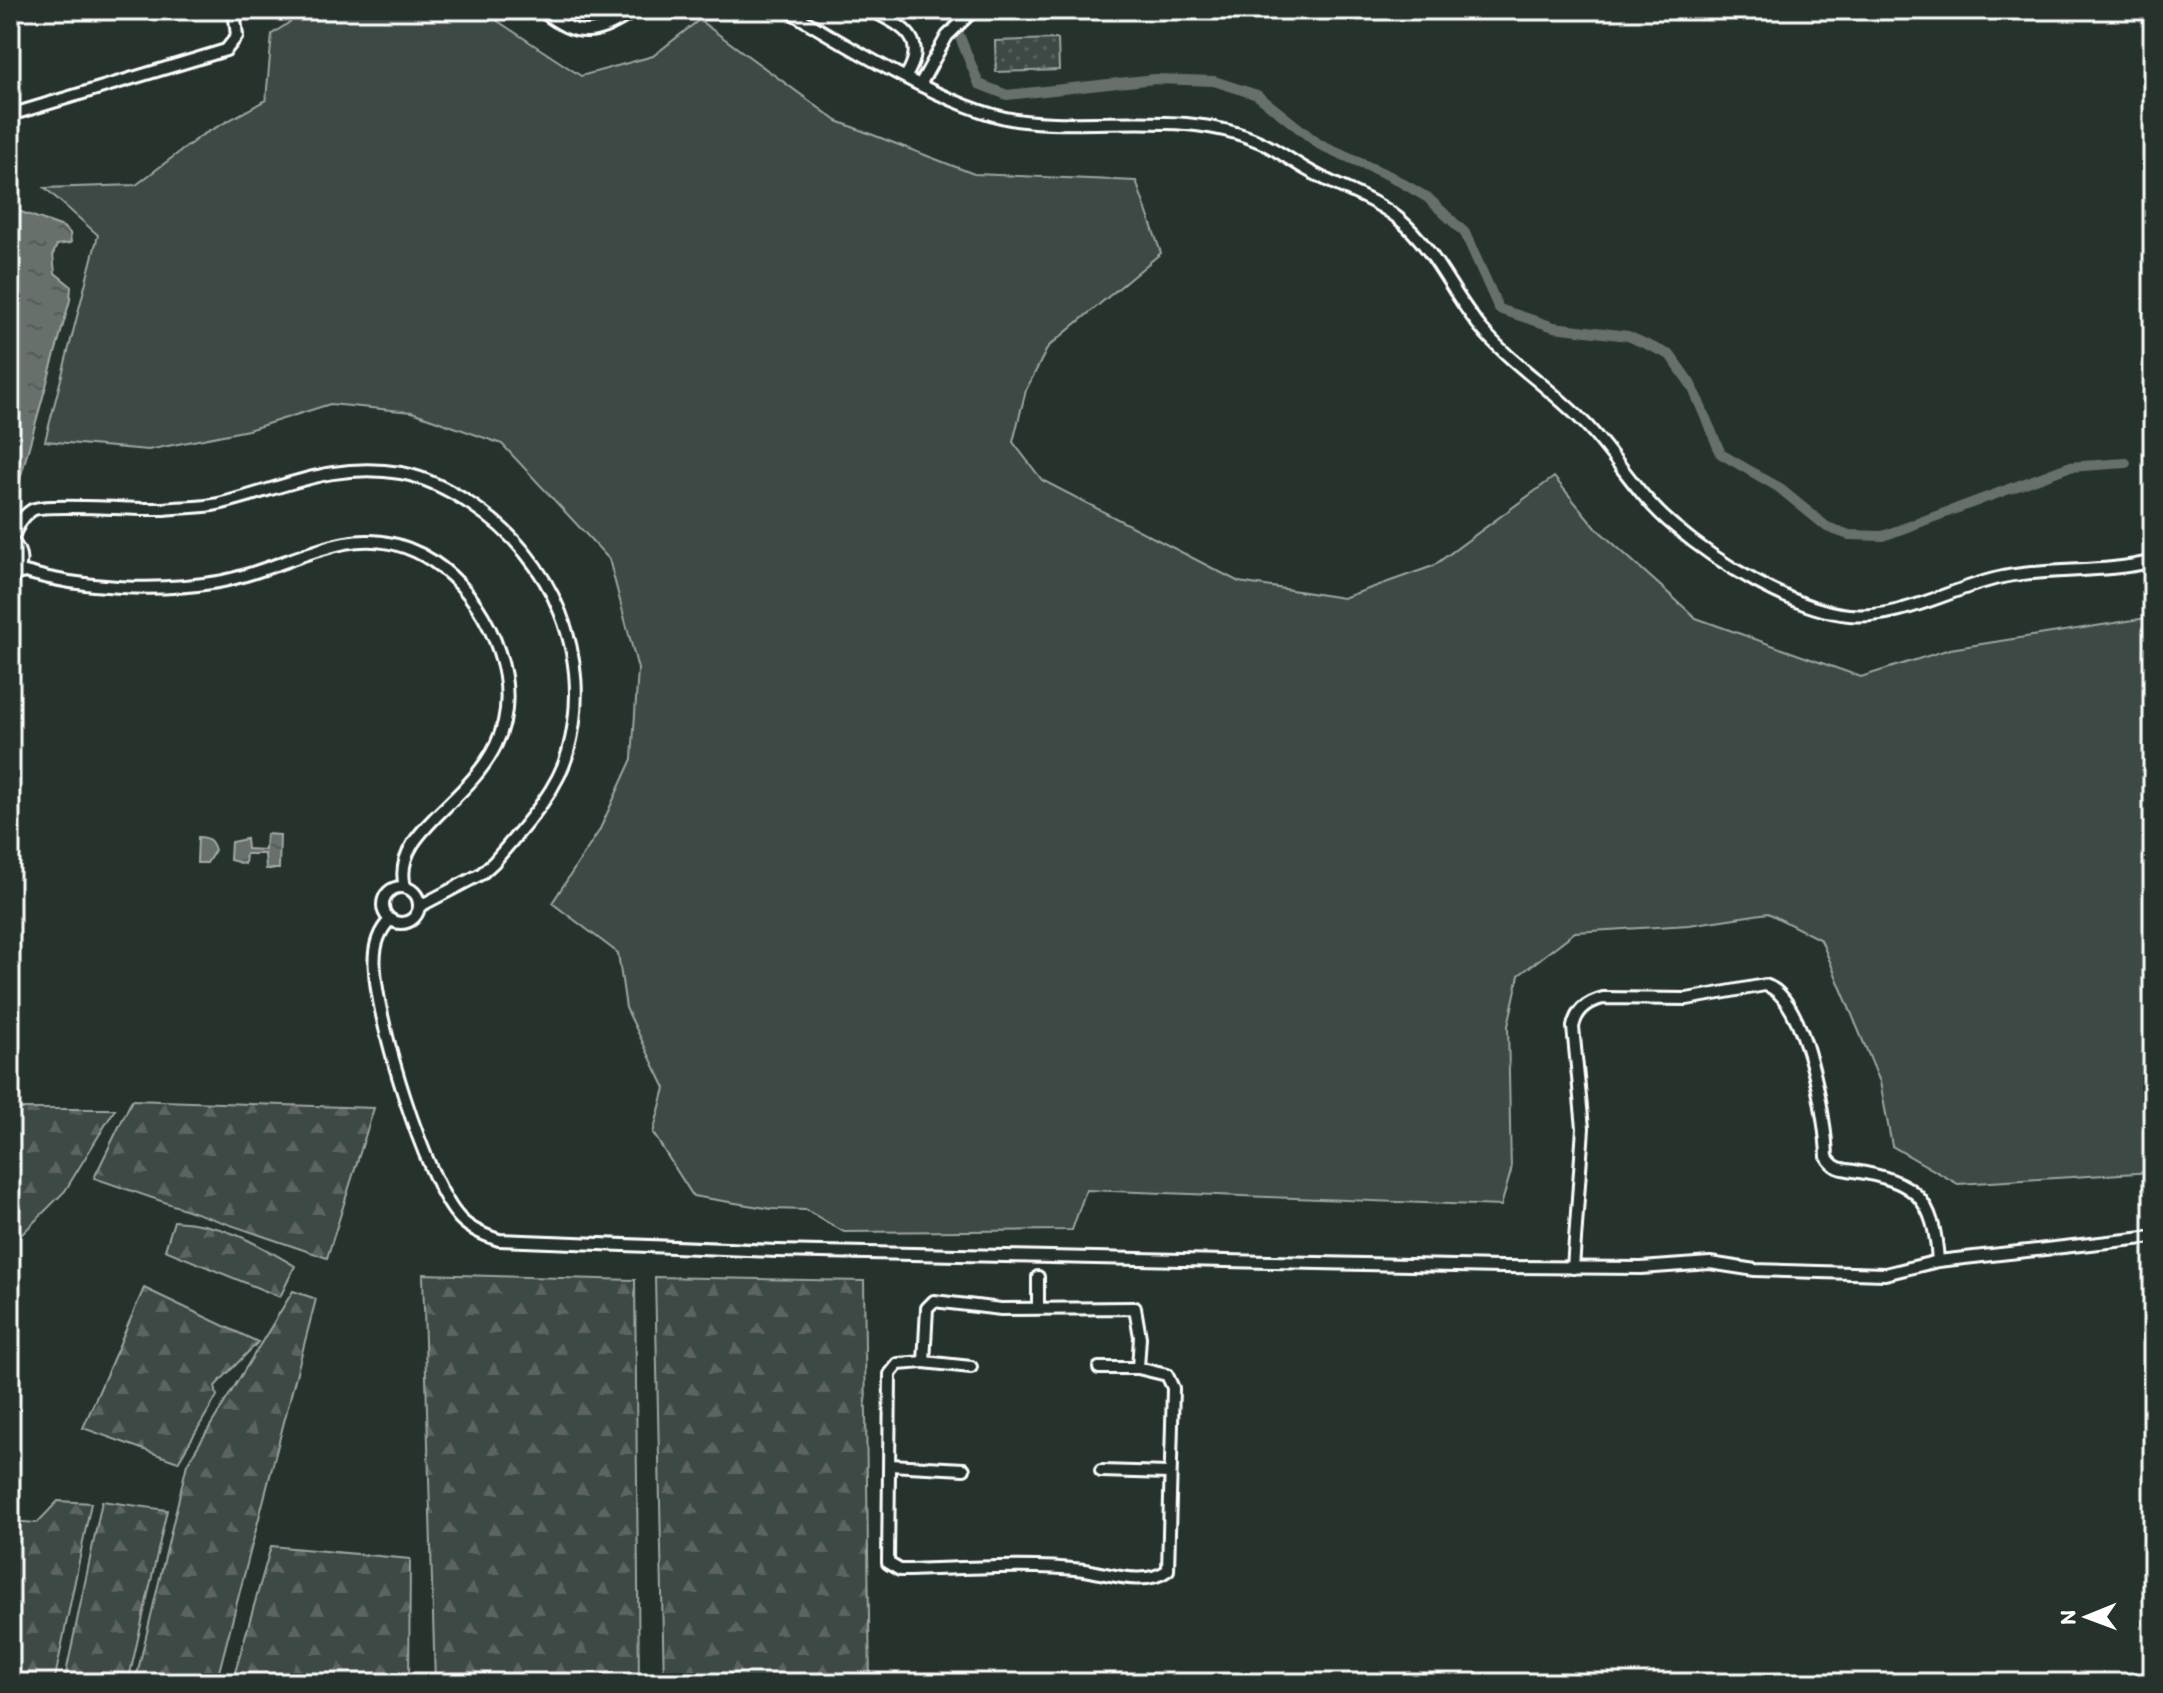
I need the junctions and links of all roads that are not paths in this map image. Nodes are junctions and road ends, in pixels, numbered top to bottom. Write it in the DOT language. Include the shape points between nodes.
graph roads {
  1 [pos="234,10"];
  2 [pos="541,10"];
  3 [pos="636,10"];
  4 [pos="787,10"];
  5 [pos="871,10"];
  6 [pos="969,13"];
  7 [pos="906,76"];
  8 [pos="921,83"];
  9 [pos="10,115"];
  10 [pos="11,539"];
  11 [pos="2153,561"];
  12 [pos="14,578"];
  13 [pos="405,887"];
  14 [pos="420,906"];
  15 [pos="390,920"];
  16 [pos="2153,1237"];
  17 [pos="1938,1261"];
  18 [pos="1573,1268"];
  19 [pos="1038,1277"];
  20 [pos="1038,1308"];
  21 [pos="924,1362"];
  22 [pos="971,1367"];
  23 [pos="1099,1368"];
  24 [pos="1138,1368"];
  25 [pos="890,1465"];
  26 [pos="964,1469"];
  27 [pos="1101,1471"];
  28 [pos="1169,1473"];
  1 -- 9 [label="street" via="236,40 226,50"];
  2 -- 3 [label="street" via="568,29 591,33"];
  4 -- 7 [label="street"];
  5 -- 7 [label="street" via="905,28 916,47"];
  6 -- 8 [label="street" via="947,36"];
  7 -- 8 [label="street"];
  8 -- 11 [label="street" via="1009,119 1238,133 1387,211 1432,254 1494,342 1590,428 1672,525 1795,601 1854,616 1894,611 2001,577"];
  10 -- 12 [label="street" via="20,552"];
  10 -- 14 [label="street" via="24,516 42,507 145,510 216,505 350,469 425,479 503,525 543,573 570,646 574,699 567,754 556,779 494,862"];
  12 -- 13 [label="street" via="25,572 93,584 206,584 327,547 363,542 401,548 453,574 481,608 504,666 502,726 489,762 420,830 406,851 401,871"];
  13 -- 14 [label="street"];
  13 -- 15 [label="street" via="393,888 384,897"];
  14 -- 15 [label="street" via="406,922"];
  15 -- 18 [label="street" via="381,929 374,970 427,1163 458,1217 499,1240"];
  16 -- 17 [label="street"];
  17 -- 18 [label="street" via="1885,1274 1755,1270 1710,1263"];
  17 -- 18 [label="street" via="1934,1220 1920,1197 1892,1178 1831,1164 1815,1073 1784,997 1765,985 1687,999 1603,998 1578,1013 1573,1027 1583,1160"];
  19 -- 20 [label="street"];
  20 -- 21 [label="street" via="934,1301 927,1308"];
  20 -- 24 [label="street" via="1135,1308"];
  21 -- 22 [label="street"];
  21 -- 25 [label="street" via="898,1364 890,1374"];
  23 -- 24 [label="street"];
  24 -- 28 [label="street" via="1167,1375 1173,1388"];
  25 -- 26 [label="street"];
  25 -- 28 [label="street" via="892,1568 1083,1570 1117,1577 1158,1577 1168,1570"];
  27 -- 28 [label="street"];
}
